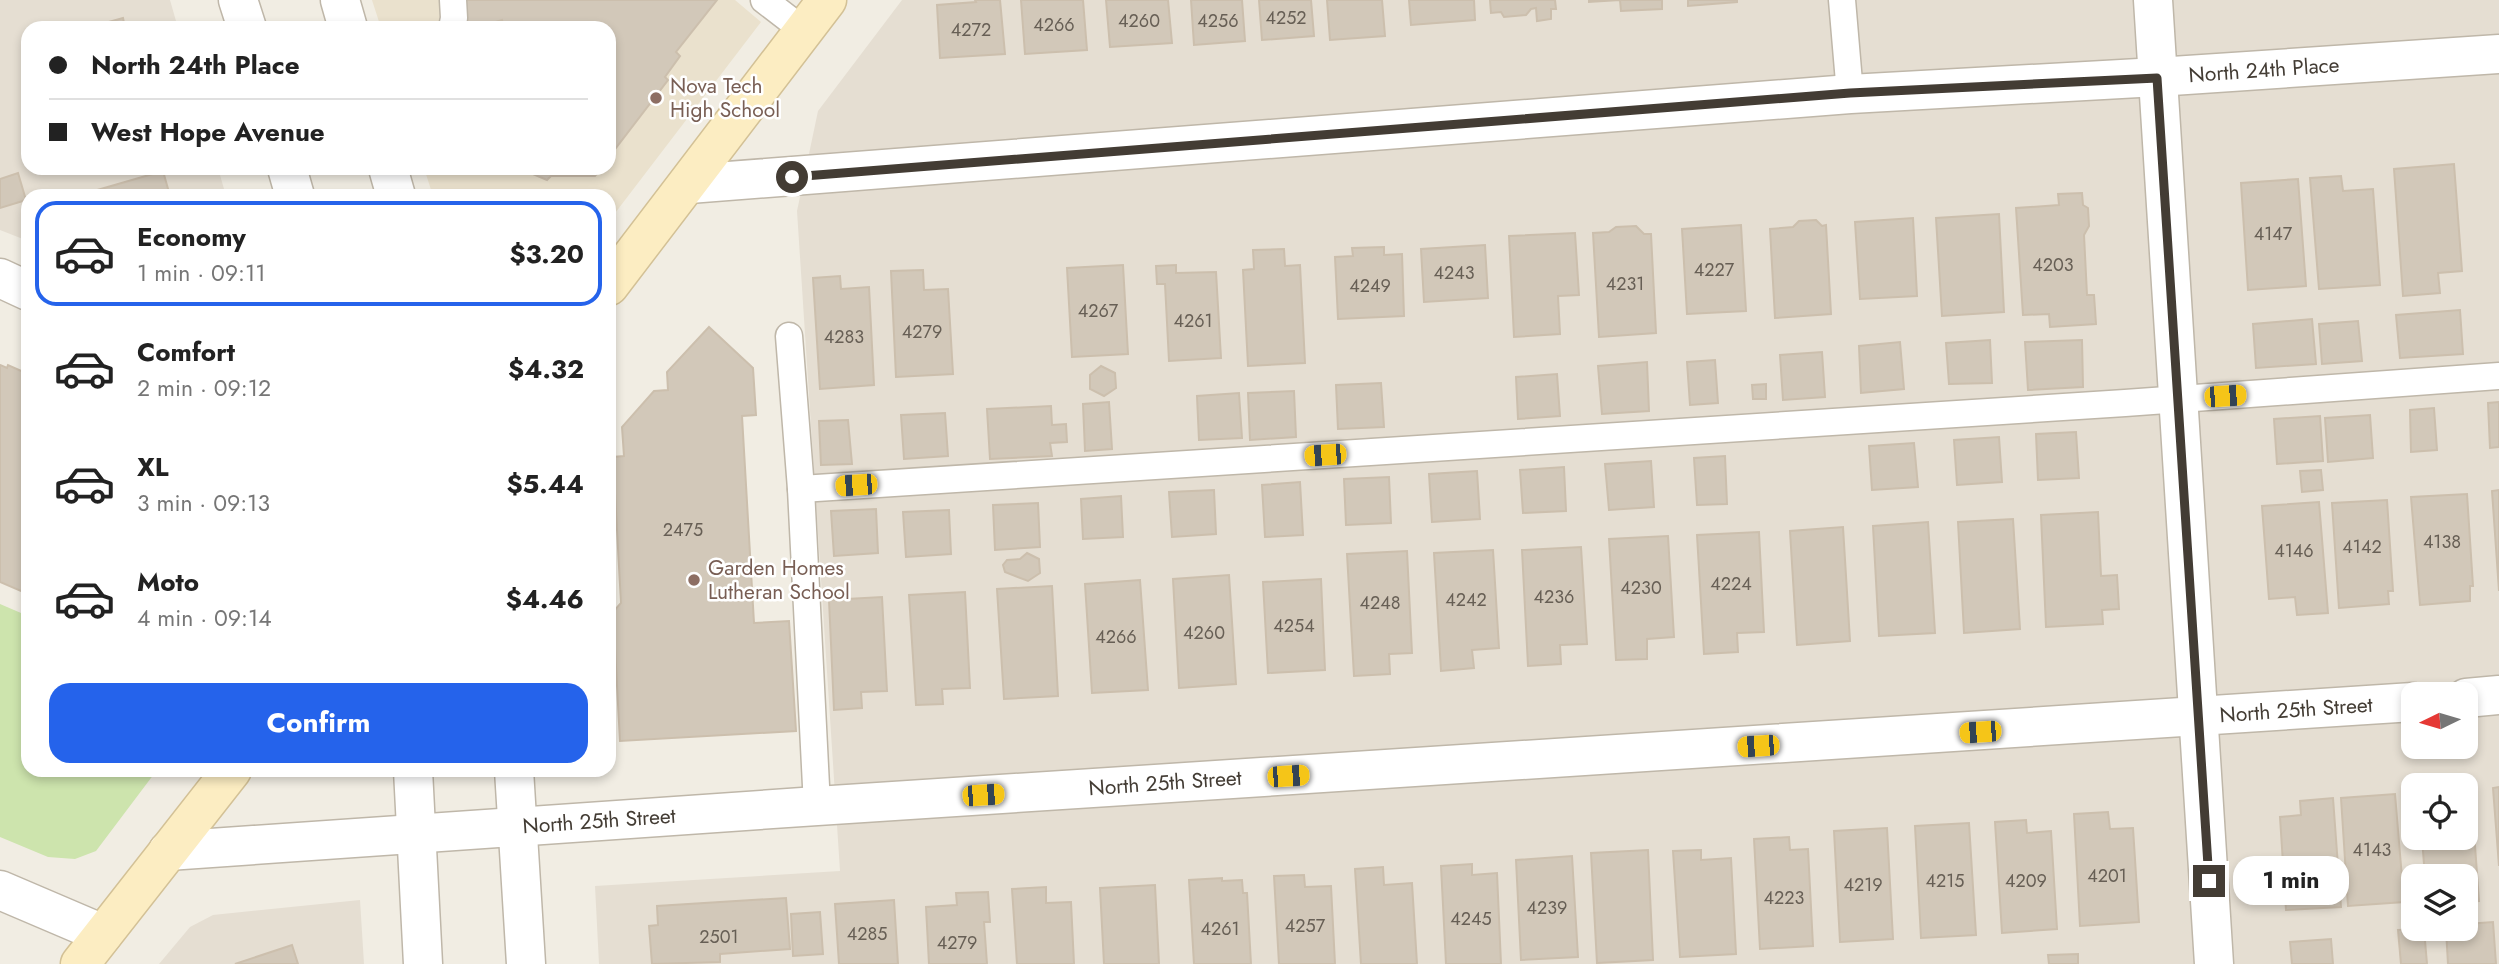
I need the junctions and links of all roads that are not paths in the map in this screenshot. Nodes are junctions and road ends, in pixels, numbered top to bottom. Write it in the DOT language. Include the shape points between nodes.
graph roads {
  1 [pos="239,0"];
  2 [pos="340,0"];
  3 [pos="453,0"];
  4 [pos="764,0"];
  5 [pos="827,0"];
  6 [pos="1842,0"];
  7 [pos="2153,0"];
  8 [pos="245,21"];
  9 [pos="346,21"];
  10 [pos="453,21"];
  11 [pos="803,30"];
  12 [pos="2499,54"];
  13 [pos="2157,78"];
  14 [pos="1850,93"];
  15 [pos="689,184"];
  16 [pos="616,277"];
  17 [pos="0,278"];
  18 [pos="21,288"];
  19 [pos="789,336"];
  20 [pos="2499,376"];
  21 [pos="2179,400"];
  22 [pos="801,489"];
  23 [pos="2499,695"];
  24 [pos="2478,697"];
  25 [pos="2401,703"];
  26 [pos="2197,718"];
  27 [pos="226,777"];
  28 [pos="413,777"];
  29 [pos="514,777"];
  30 [pos="817,806"];
  31 [pos="518,827"];
  32 [pos="416,834"];
  33 [pos="168,850"];
  34 [pos="0,890"];
  35 [pos="103,934"];
  36 [pos="80,964"];
  37 [pos="423,964"];
  38 [pos="526,964"];
  39 [pos="2214,964"];
  1 -- 8 [label="street"];
  2 -- 9 [label="street"];
  3 -- 10 [label="lane"];
  4 -- 11 [label="lane"];
  5 -- 11 [label="street"];
  6 -- 14 [label="lane"];
  7 -- 13 [label="street"];
  11 -- 15 [label="street"];
  12 -- 13 [label="street, North 24th Place"];
  13 -- 14 [label="street, North 24th Place"];
  13 -- 21 [label="street"];
  14 -- 15 [label="street, North 24th Place"];
  15 -- 16 [label="street"];
  17 -- 18 [label="street"];
  19 -- 22 [label="lane"];
  20 -- 21 [label="lane"];
  21 -- 22 [label="lane"];
  21 -- 26 [label="street"];
  22 -- 30 [label="lane"];
  23 -- 24 [label="street"];
  25 -- 26 [label="street, North 25th Street"];
  26 -- 30 [label="street, North 25th Street"];
  26 -- 39 [label="street"];
  27 -- 33 [label="street"];
  28 -- 32 [label="street"];
  29 -- 31 [label="street"];
  30 -- 31 [label="street, North 25th Street"];
  31 -- 32 [label="street, North 25th Street"];
  31 -- 38 [label="street"];
  32 -- 33 [label="street, North 25th Street"];
  32 -- 37 [label="street"];
  33 -- 35 [label="street"];
  34 -- 35 [label="street"];
  35 -- 36 [label="street"];
}
